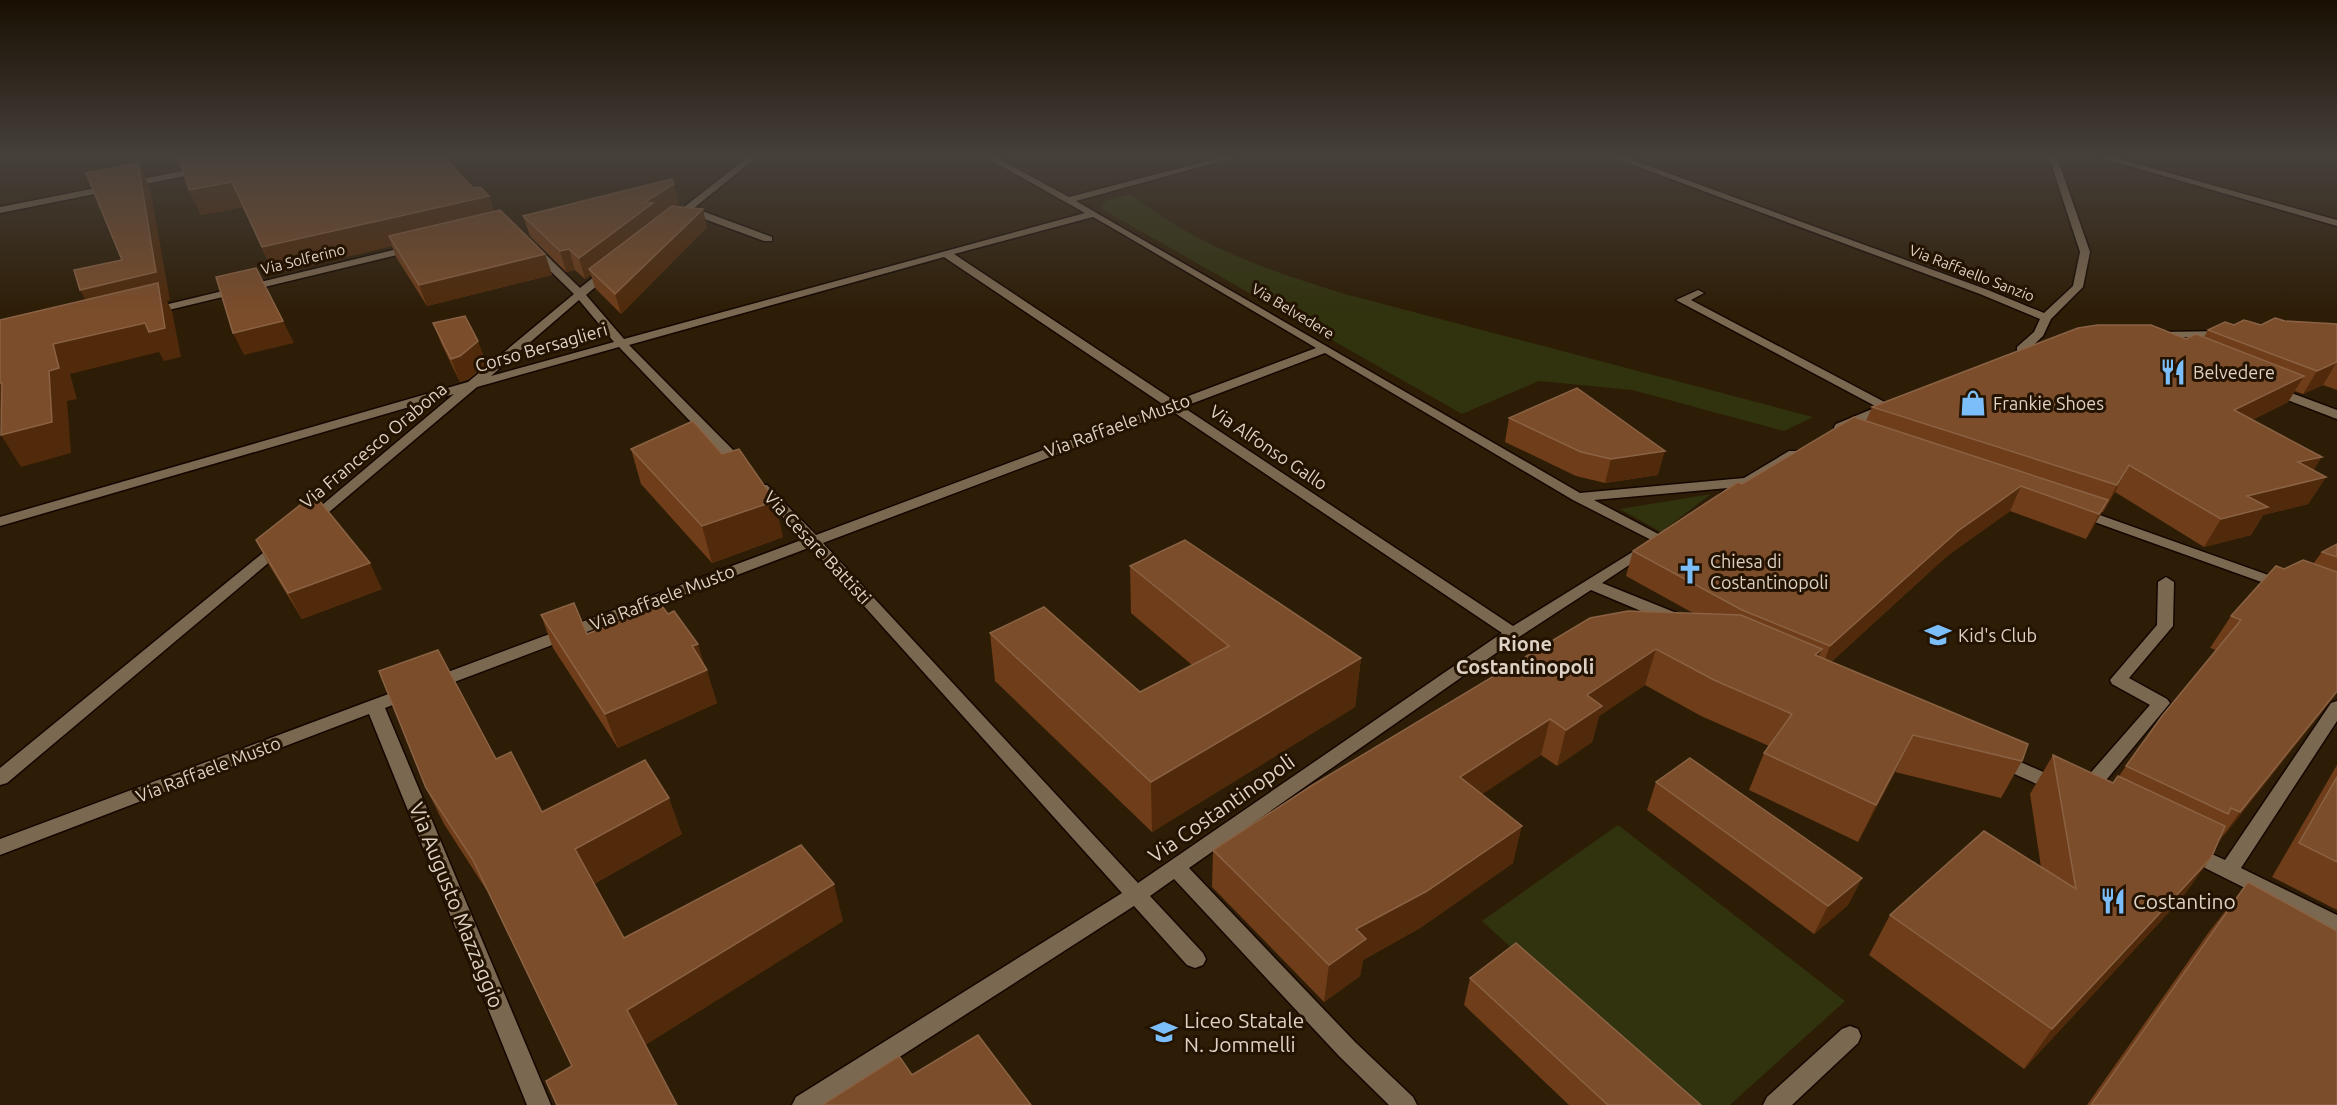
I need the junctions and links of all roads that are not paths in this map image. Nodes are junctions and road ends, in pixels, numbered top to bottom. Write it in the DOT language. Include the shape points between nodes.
graph roads {
  1 [pos="687,209"];
  2 [pos="1084,209"];
  3 [pos="1757,209"];
  4 [pos="2070,209"];
  5 [pos="2286,209"];
  6 [pos="1094,214"];
  7 [pos="2337,223"];
  8 [pos="660,230"];
  9 [pos="768,239"];
  10 [pos="524,240"];
  11 [pos="429,244"];
  12 [pos="945,253"];
  13 [pos="624,258"];
  14 [pos="579,293"];
  15 [pos="1698,294"];
  16 [pos="137,314"];
  17 [pos="2046,318"];
  18 [pos="2235,333"];
  19 [pos="621,343"];
  20 [pos="2168,348"];
  21 [pos="1325,349"];
  22 [pos="2041,349"];
  23 [pos="474,384"];
  24 [pos="2263,386"];
  25 [pos="1170,405"];
  26 [pos="2337,415"];
  27 [pos="1856,437"];
  28 [pos="1804,447"];
  29 [pos="1746,482"];
  30 [pos="1578,497"];
  31 [pos="1717,501"];
  32 [pos="2061,505"];
  33 [pos="0,522"];
  34 [pos="1664,536"];
  35 [pos="812,540"];
  36 [pos="2166,582"];
  37 [pos="1590,584"];
  38 [pos="2293,588"];
  39 [pos="1693,626"];
  40 [pos="1513,633"];
  41 [pos="375,706"];
  42 [pos="2337,707"];
  43 [pos="1982,752"];
  44 [pos="0,778"];
  45 [pos="2176,845"];
  46 [pos="0,847"];
  47 [pos="1176,868"];
  48 [pos="2229,871"];
  49 [pos="1137,894"];
  50 [pos="2337,926"];
  51 [pos="1195,959"];
  52 [pos="1850,1036"];
  53 [pos="539,1105"];
  54 [pos="804,1105"];
  55 [pos="1404,1105"];
  56 [pos="1775,1105"];
  1 -- 8 [label="street"];
  1 -- 9 [label="street"];
  2 -- 6 [label="street, Via Belvedere"];
  3 -- 17 [label="street, Via Raffaello Sanzio"];
  4 -- 17 [label="street" via="2085,252 2078,288"];
  5 -- 7 [label="street"];
  6 -- 12 [label="street, Corso Bersaglieri"];
  6 -- 21 [label="street, Via Belvedere"];
  10 -- 14 [label="street, Via Cesare Battisti"];
  11 -- 16 [label="street, Via Solferino"];
  12 -- 19 [label="street, Corso Bersaglieri"];
  12 -- 25 [label="street, Via Alfonso Gallo"];
  13 -- 14 [label="street, Via Francesco Orabona"];
  14 -- 19 [label="street, Via Cesare Battisti"];
  14 -- 23 [label="street, Via Francesco Orabona"];
  15 -- 27 [label="street" via="1682,300 1892,405 1829,433"];
  17 -- 22 [label="street" via="2038,334 2016,352"];
  18 -- 20 [label="street" via="2148,338"];
  19 -- 23 [label="street, Corso Bersaglieri"];
  19 -- 35 [label="street, Via Cesare Battisti"];
  21 -- 25 [label="street, Via Raffaele Musto"];
  21 -- 30 [label="street, Via Belvedere"];
  23 -- 33 [label="street, Corso Bersaglieri"];
  23 -- 44 [label="street, Via Francesco Orabona"];
  24 -- 26 [label="street"];
  25 -- 35 [label="street, Via Raffaele Musto"];
  25 -- 40 [label="street, Via Alfonso Gallo"];
  28 -- 29 [label="street"];
  29 -- 30 [label="street"];
  29 -- 31 [label="street"];
  30 -- 34 [label="street, Via Belvedere"];
  32 -- 38 [label="street"];
  34 -- 37 [label="street, Via Costantinopoli"];
  35 -- 41 [label="street, Via Raffaele Musto"];
  35 -- 49 [label="street, Via Cesare Battisti"];
  36 -- 43 [label="street" via="2165,626 2118,680 2161,703 2086,801"];
  37 -- 39 [label="street"];
  37 -- 40 [label="street, Via Costantinopoli"];
  40 -- 47 [label="street, Via Costantinopoli"];
  41 -- 46 [label="street, Via Raffaele Musto"];
  41 -- 53 [label="street, Via Augusto Mazzaggio"];
  42 -- 48 [label="street"];
  45 -- 48 [label="street"];
  47 -- 49 [label="street, Via Costantinopoli"];
  47 -- 55 [label="street"];
  48 -- 50 [label="street"];
  49 -- 51 [label="street, Via Cesare Battisti"];
  49 -- 54 [label="street, Via Costantinopoli"];
  52 -- 56 [label="street"];
}
